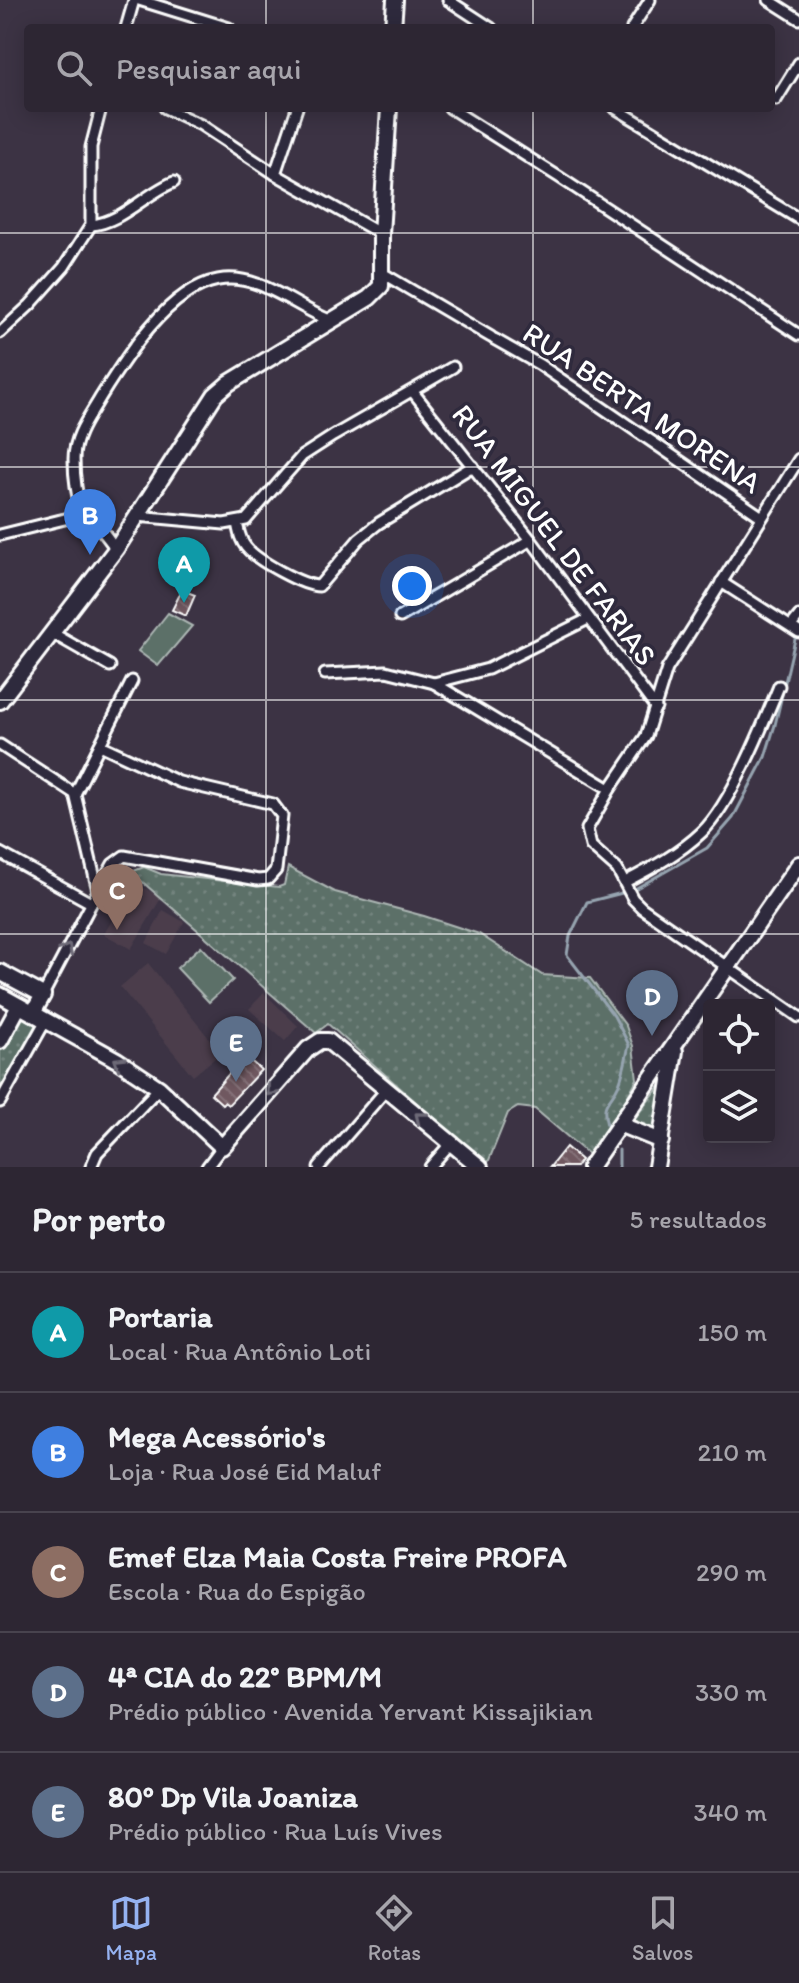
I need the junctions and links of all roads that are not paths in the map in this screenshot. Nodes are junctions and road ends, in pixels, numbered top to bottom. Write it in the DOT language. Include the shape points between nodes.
graph roads {
  1 [pos="136,0"];
  2 [pos="395,0"];
  3 [pos="448,0"];
  4 [pos="650,0"];
  5 [pos="769,0"];
  6 [pos="799,19"];
  7 [pos="127,24"];
  8 [pos="216,24"];
  9 [pos="393,24"];
  10 [pos="485,24"];
  11 [pos="635,24"];
  12 [pos="799,63"];
  13 [pos="776,100"];
  14 [pos="100,112"];
  15 [pos="173,112"];
  16 [pos="296,112"];
  17 [pos="389,112"];
  18 [pos="456,112"];
  19 [pos="622,112"];
  20 [pos="275,174"];
  21 [pos="174,182"];
  22 [pos="799,219"];
  23 [pos="91,225"];
  24 [pos="381,234"];
  25 [pos="382,273"];
  26 [pos="332,321"];
  27 [pos="0,333"];
  28 [pos="799,335"];
  29 [pos="453,367"];
  30 [pos="413,392"];
  31 [pos="799,459"];
  32 [pos="473,466"];
  33 [pos="85,514"];
  34 [pos="137,516"];
  35 [pos="762,517"];
  36 [pos="242,521"];
  37 [pos="2,537"];
  38 [pos="531,540"];
  39 [pos="116,549"];
  40 [pos="721,582"];
  41 [pos="799,616"];
  42 [pos="400,617"];
  43 [pos="588,619"];
  44 [pos="795,629"];
  45 [pos="52,633"];
  46 [pos="110,666"];
  47 [pos="325,674"];
  48 [pos="132,681"];
  49 [pos="434,683"];
  50 [pos="779,686"];
  51 [pos="0,701"];
  52 [pos="656,708"];
  53 [pos="0,745"];
  54 [pos="100,745"];
  55 [pos="610,789"];
  56 [pos="75,794"];
  57 [pos="0,853"];
  58 [pos="799,864"];
  59 [pos="626,885"];
  60 [pos="98,891"];
  61 [pos="91,903"];
  62 [pos="729,967"];
  63 [pos="0,972"];
  64 [pos="0,995"];
  65 [pos="43,995"];
  66 [pos="19,1006"];
  67 [pos="40,1017"];
  68 [pos="799,1017"];
  69 [pos="0,1041"];
  70 [pos="675,1047"];
  71 [pos="159,1088"];
  72 [pos="386,1090"];
  73 [pos="0,1102"];
  74 [pos="621,1125"];
  75 [pos="661,1141"];
  76 [pos="451,1143"];
  77 [pos="222,1147"];
  78 [pos="213,1165"];
  79 [pos="90,1166"];
  80 [pos="319,1167"];
  81 [pos="430,1167"];
  82 [pos="480,1167"];
  83 [pos="590,1167"];
  84 [pos="656,1167"];
  1 -- 7 [label="street"];
  1 -- 8 [label="street"];
  2 -- 9 [label="street"];
  3 -- 10 [label="street"];
  4 -- 11 [label="street"];
  5 -- 6 [label="street"];
  12 -- 13 [label="street"];
  14 -- 23 [label="street" via="91,147"];
  15 -- 20 [label="street"];
  16 -- 20 [label="street"];
  17 -- 24 [label="street"];
  18 -- 28 [label="street"];
  19 -- 22 [label="street"];
  20 -- 24 [label="street"];
  21 -- 23 [label="street" via="104,223"];
  23 -- 27 [label="street" via="64,267"];
  24 -- 25 [label="street"];
  25 -- 26 [label="street" via="375,294"];
  25 -- 35 [label="street, RUA BERTA MORENA" via="540,365"];
  26 -- 33 [label="street" via="242,280 217,280 188,293 143,335 76,441"];
  26 -- 34 [label="street" via="215,395"];
  29 -- 30 [label="street"];
  30 -- 32 [label="street, RUA MIGUEL DE FARIAS"];
  30 -- 36 [label="street" via="302,456"];
  31 -- 35 [label="street"];
  32 -- 36 [label="street" via="379,523 319,586 292,578 249,551 240,536"];
  32 -- 38 [label="street, RUA MIGUEL DE FARIAS"];
  33 -- 37 [label="street"];
  33 -- 39 [label="street"];
  34 -- 36 [label="street"];
  34 -- 39 [label="street"];
  35 -- 40 [label="street"];
  38 -- 42 [label="street"];
  38 -- 43 [label="street, RUA MIGUEL DE FARIAS"];
  39 -- 45 [label="street"];
  40 -- 44 [label="street"];
  40 -- 52 [label="street" via="667,669"];
  41 -- 44 [label="street"];
  43 -- 49 [label="street" via="488,669"];
  43 -- 52 [label="street, RUA MIGUEL DE FARIAS"];
  45 -- 46 [label="street"];
  45 -- 51 [label="street"];
  47 -- 49 [label="street" via="386,671"];
  48 -- 54 [label="street"];
  49 -- 55 [label="street"];
  50 -- 59 [label="street" via="716,816 682,848"];
  52 -- 55 [label="street" via="646,736"];
  53 -- 56 [label="street"];
  54 -- 56 [label="street"];
  54 -- 60 [label="street" via="179,782 273,804 282,816 276,870 268,879 124,856 113,864"];
  55 -- 59 [label="street" via="587,829 591,846"];
  56 -- 60 [label="street"];
  57 -- 61 [label="street"];
  58 -- 62 [label="street"];
  59 -- 62 [label="street" via="642,908"];
  60 -- 61 [label="street"];
  65 -- 61 [label="street, one-way"];
  62 -- 68 [label="street"];
  62 -- 70 [label="street"];
  63 -- 65 [label="street"];
  64 -- 66 [label="street"];
  65 -- 67 [label="street"];
  66 -- 67 [label="street"];
  66 -- 69 [label="street"];
  71 -- 67 [label="street, one-way"];
  67 -- 73 [label="street"];
  70 -- 74 [label="street"];
  70 -- 75 [label="street"];
  71 -- 77 [label="street"];
  71 -- 79 [label="street"];
  76 -- 72 [label="street, one-way"];
  72 -- 77 [label="street, one-way" via="333,1042 324,1041 308,1049"];
  72 -- 80 [label="street"];
  74 -- 75 [label="street"];
  74 -- 83 [label="street"];
  75 -- 84 [label="street"];
  76 -- 81 [label="street"];
  76 -- 82 [label="street"];
  77 -- 78 [label="street"];
}
